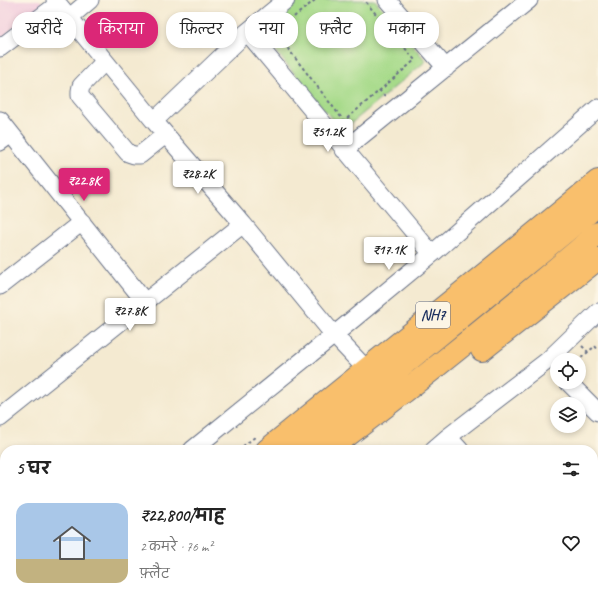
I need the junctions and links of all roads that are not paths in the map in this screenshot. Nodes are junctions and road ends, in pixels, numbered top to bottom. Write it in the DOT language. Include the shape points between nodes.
graph roads {
  1 [pos="90,0"];
  2 [pos="286,0"];
  3 [pos="387,0"];
  4 [pos="529,0"];
  5 [pos="56,2"];
  6 [pos="65,12"];
  7 [pos="76,12"];
  8 [pos="271,12"];
  9 [pos="76,25"];
  10 [pos="245,34"];
  11 [pos="0,48"];
  12 [pos="260,48"];
  13 [pos="105,61"];
  14 [pos="446,68"];
  15 [pos="598,108"];
  16 [pos="0,120"];
  17 [pos="154,121"];
  18 [pos="165,135"];
  19 [pos="6,138"];
  20 [pos="344,150"];
  21 [pos="598,181"];
  22 [pos="598,205"];
  23 [pos="82,222"];
  24 [pos="243,224"];
  25 [pos="598,233"];
  26 [pos="432,254"];
  27 [pos="598,259"];
  28 [pos="0,286"];
  29 [pos="145,302"];
  30 [pos="598,312"];
  31 [pos="440,322"];
  32 [pos="334,335"];
  33 [pos="468,352"];
  34 [pos="563,353"];
  35 [pos="550,367"];
  36 [pos="366,369"];
  37 [pos="581,389"];
  38 [pos="598,412"];
  39 [pos="0,418"];
  40 [pos="448,437"];
  41 [pos="198,445"];
  42 [pos="273,445"];
  43 [pos="305,445"];
  44 [pos="335,445"];
  45 [pos="357,445"];
  46 [pos="439,445"];
  47 [pos="455,445"];
  1 -- 7 [label="street"];
  2 -- 8 [label="street"];
  3 -- 14 [label="street"];
  4 -- 14 [label="street"];
  5 -- 6 [label="street"];
  5 -- 11 [label="street"];
  9 -- 13 [label="street"];
  10 -- 17 [label="street"];
  12 -- 20 [label="street"];
  13 -- 17 [label="street"];
  13 -- 18 [label="street" via="81,86 80,96 128,153 140,155"];
  14 -- 20 [label="street"];
  15 -- 26 [label="street"];
  16 -- 19 [label="street"];
  17 -- 18 [label="street"];
  18 -- 24 [label="street"];
  19 -- 23 [label="street"];
  20 -- 26 [label="street"];
  21 -- 31 [label="highway, NH7" via="534,234"];
  22 -- 31 [label="highway"];
  23 -- 28 [label="street"];
  23 -- 29 [label="street"];
  24 -- 29 [label="street"];
  24 -- 32 [label="street"];
  25 -- 33 [label="highway" via="501,316"];
  26 -- 32 [label="street"];
  27 -- 33 [label="highway"];
  29 -- 39 [label="street"];
  30 -- 34 [label="street"];
  31 -- 36 [label="highway, NH7"];
  31 -- 43 [label="highway"];
  32 -- 36 [label="street"];
  32 -- 41 [label="street"];
  33 -- 44 [label="highway"];
  33 -- 45 [label="highway"];
  35 -- 40 [label="street"];
  36 -- 42 [label="highway, NH7"];
  37 -- 38 [label="street"];
  40 -- 46 [label="street"];
  40 -- 47 [label="street"];
}
